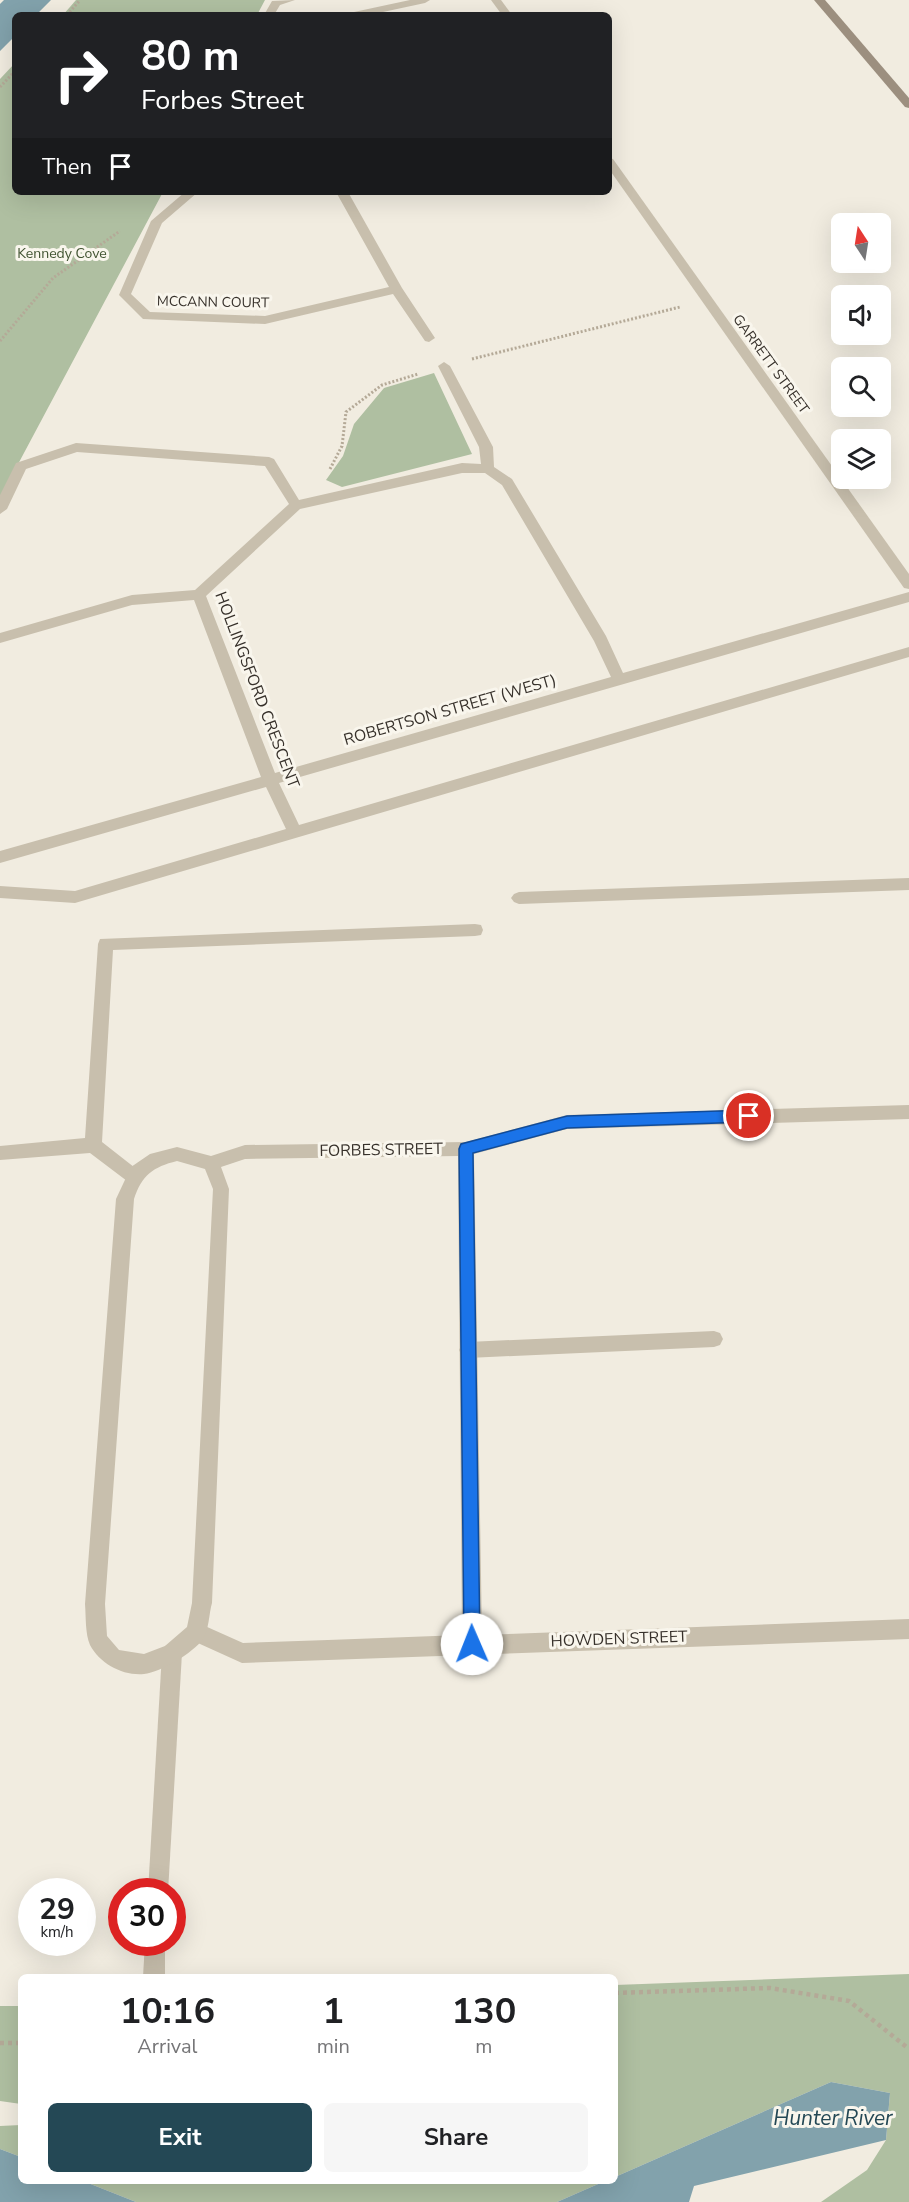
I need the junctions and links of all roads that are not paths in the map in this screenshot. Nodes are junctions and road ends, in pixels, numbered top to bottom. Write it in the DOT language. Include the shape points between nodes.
graph roads {
  1 [pos="290,0"];
  2 [pos="425,0"];
  3 [pos="819,0"];
  4 [pos="271,12"];
  5 [pos="368,12"];
  6 [pos="909,105"];
  7 [pos="612,165"];
  8 [pos="188,195"];
  9 [pos="344,195"];
  10 [pos="396,289"];
  11 [pos="429,338"];
  12 [pos="444,366"];
  13 [pos="488,469"];
  14 [pos="296,505"];
  15 [pos="0,509"];
  16 [pos="909,584"];
  17 [pos="199,595"];
  18 [pos="909,597"];
  19 [pos="0,638"];
  20 [pos="909,652"];
  21 [pos="619,680"];
  22 [pos="270,780"];
  23 [pos="295,833"];
  24 [pos="0,858"];
  25 [pos="909,884"];
  26 [pos="0,892"];
  27 [pos="519,898"];
  28 [pos="475,930"];
  29 [pos="909,1112"];
  30 [pos="93,1145"];
  31 [pos="466,1149"];
  32 [pos="0,1153"];
  33 [pos="211,1163"];
  34 [pos="133,1176"];
  35 [pos="714,1339"];
  36 [pos="468,1350"];
  37 [pos="909,1629"];
  38 [pos="196,1632"];
  39 [pos="472,1644"];
  40 [pos="171,1653"];
  41 [pos="159,1878"];
  42 [pos="155,1956"];
  43 [pos="154,1974"];
  1 -- 4 [label="street" via="276,3"];
  2 -- 5 [label="street"];
  3 -- 6 [label="main road"];
  7 -- 16 [label="street, GARRETT STREET"];
  8 -- 10 [label="street, MCCANN COURT" via="157,221 125,295 147,316 265,320"];
  9 -- 10 [label="street"];
  10 -- 11 [label="street"];
  12 -- 13 [label="street" via="486,447"];
  13 -- 14 [label="street" via="462,468"];
  13 -- 21 [label="street" via="507,482 601,640"];
  14 -- 15 [label="street" via="268,462 76,447 21,466"];
  14 -- 17 [label="street, HOLLINGSFORD CRESCENT"];
  17 -- 19 [label="street" via="132,600"];
  17 -- 22 [label="street, HOLLINGSFORD CRESCENT"];
  18 -- 21 [label="street, ROBERTSON STREET (WEST)"];
  20 -- 23 [label="street"];
  21 -- 22 [label="street, ROBERTSON STREET (WEST)"];
  22 -- 23 [label="street, HOLLINGSFORD CRESCENT"];
  22 -- 24 [label="street, ROBERTSON STREET (WEST)"];
  23 -- 26 [label="street" via="75,897"];
  25 -- 27 [label="street"];
  28 -- 30 [label="street" via="106,944"];
  29 -- 31 [label="street, FORBES STREET" via="567,1122"];
  30 -- 32 [label="street"];
  30 -- 34 [label="street"];
  31 -- 33 [label="street, FORBES STREET" via="245,1152"];
  31 -- 36 [label="street"];
  33 -- 34 [label="street" via="177,1154 152,1159"];
  33 -- 38 [label="street" via="221,1189 202,1603"];
  34 -- 40 [label="street" via="125,1199 95,1604 98,1641 114,1659 144,1664"];
  35 -- 36 [label="street"];
  36 -- 39 [label="street"];
  37 -- 39 [label="street, HOWDEN STREET"];
  38 -- 39 [label="street, HOWDEN STREET" via="242,1653"];
  38 -- 40 [label="street"];
  40 -- 41 [label="street"];
  42 -- 43 [label="street"];
}
